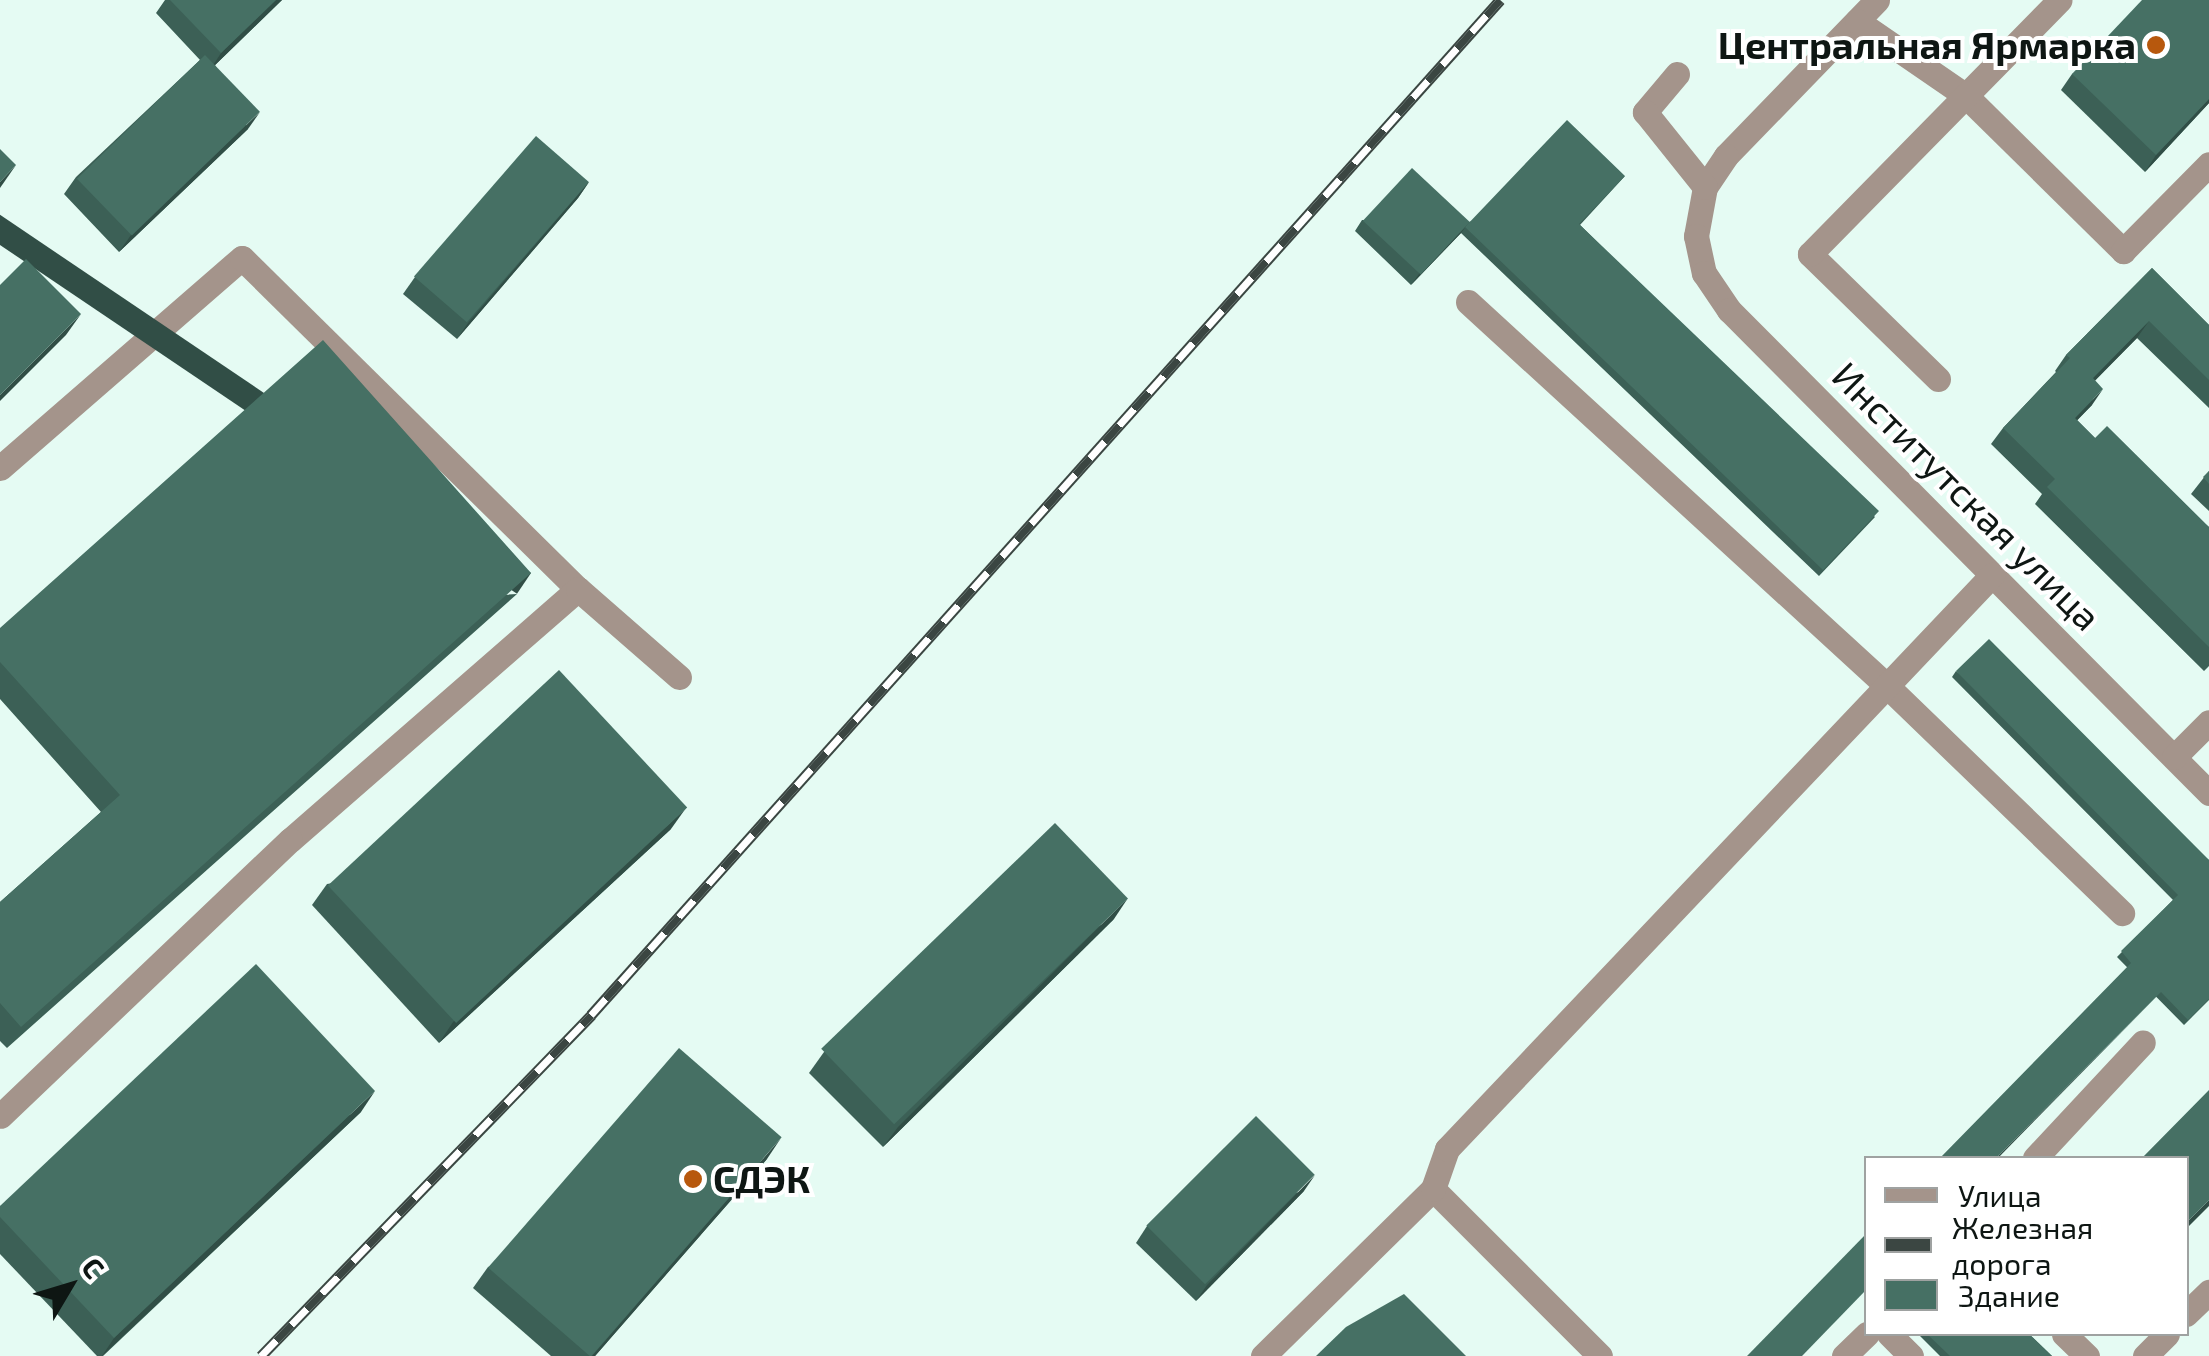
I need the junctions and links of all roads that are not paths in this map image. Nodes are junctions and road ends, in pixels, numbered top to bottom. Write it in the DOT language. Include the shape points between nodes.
graph roads {
  1 [pos="1877,0"];
  2 [pos="2060,0"];
  3 [pos="1857,21"];
  4 [pos="1677,74"];
  5 [pos="1966,96"];
  6 [pos="2209,164"];
  7 [pos="1706,186"];
  8 [pos="1468,302"];
  9 [pos="1938,379"];
  10 [pos="0,468"];
  11 [pos="1992,575"];
  12 [pos="578,589"];
  13 [pos="679,677"];
  14 [pos="1887,686"];
  15 [pos="2209,722"];
  16 [pos="2174,757"];
  17 [pos="2209,793"];
  18 [pos="2122,912"];
  19 [pos="2143,1042"];
  20 [pos="0,1116"];
  21 [pos="2037,1156"];
  22 [pos="1433,1189"];
  23 [pos="2209,1292"];
  24 [pos="2189,1311"];
  25 [pos="1864,1336"];
  26 [pos="1891,1336"];
  27 [pos="2066,1336"];
  28 [pos="2166,1336"];
  29 [pos="1263,1356"];
  30 [pos="1600,1356"];
  31 [pos="1844,1356"];
  32 [pos="1911,1356"];
  33 [pos="2087,1356"];
  34 [pos="2145,1356"];
  1 -- 3 [label="street"];
  2 -- 5 [label="street"];
  3 -- 5 [label="street"];
  3 -- 7 [label="street" via="1726,156"];
  4 -- 7 [label="street" via="1644,112"];
  5 -- 6 [label="street" via="2123,252"];
  5 -- 9 [label="street" via="1810,254"];
  7 -- 11 [label="street, Институтская улица" via="1696,236 1704,273 1729,310"];
  8 -- 14 [label="street"];
  10 -- 12 [label="street" via="242,258"];
  11 -- 14 [label="street"];
  11 -- 16 [label="street, Институтская улица"];
  12 -- 13 [label="street"];
  12 -- 20 [label="street" via="290,840"];
  14 -- 18 [label="street"];
  14 -- 22 [label="street" via="1447,1148"];
  15 -- 16 [label="street"];
  16 -- 17 [label="street, Институтская улица"];
  19 -- 21 [label="street"];
  22 -- 29 [label="street"];
  22 -- 30 [label="street"];
  23 -- 24 [label="street"];
  25 -- 31 [label="street"];
  26 -- 32 [label="street"];
  27 -- 33 [label="street"];
  28 -- 34 [label="street"];
}
